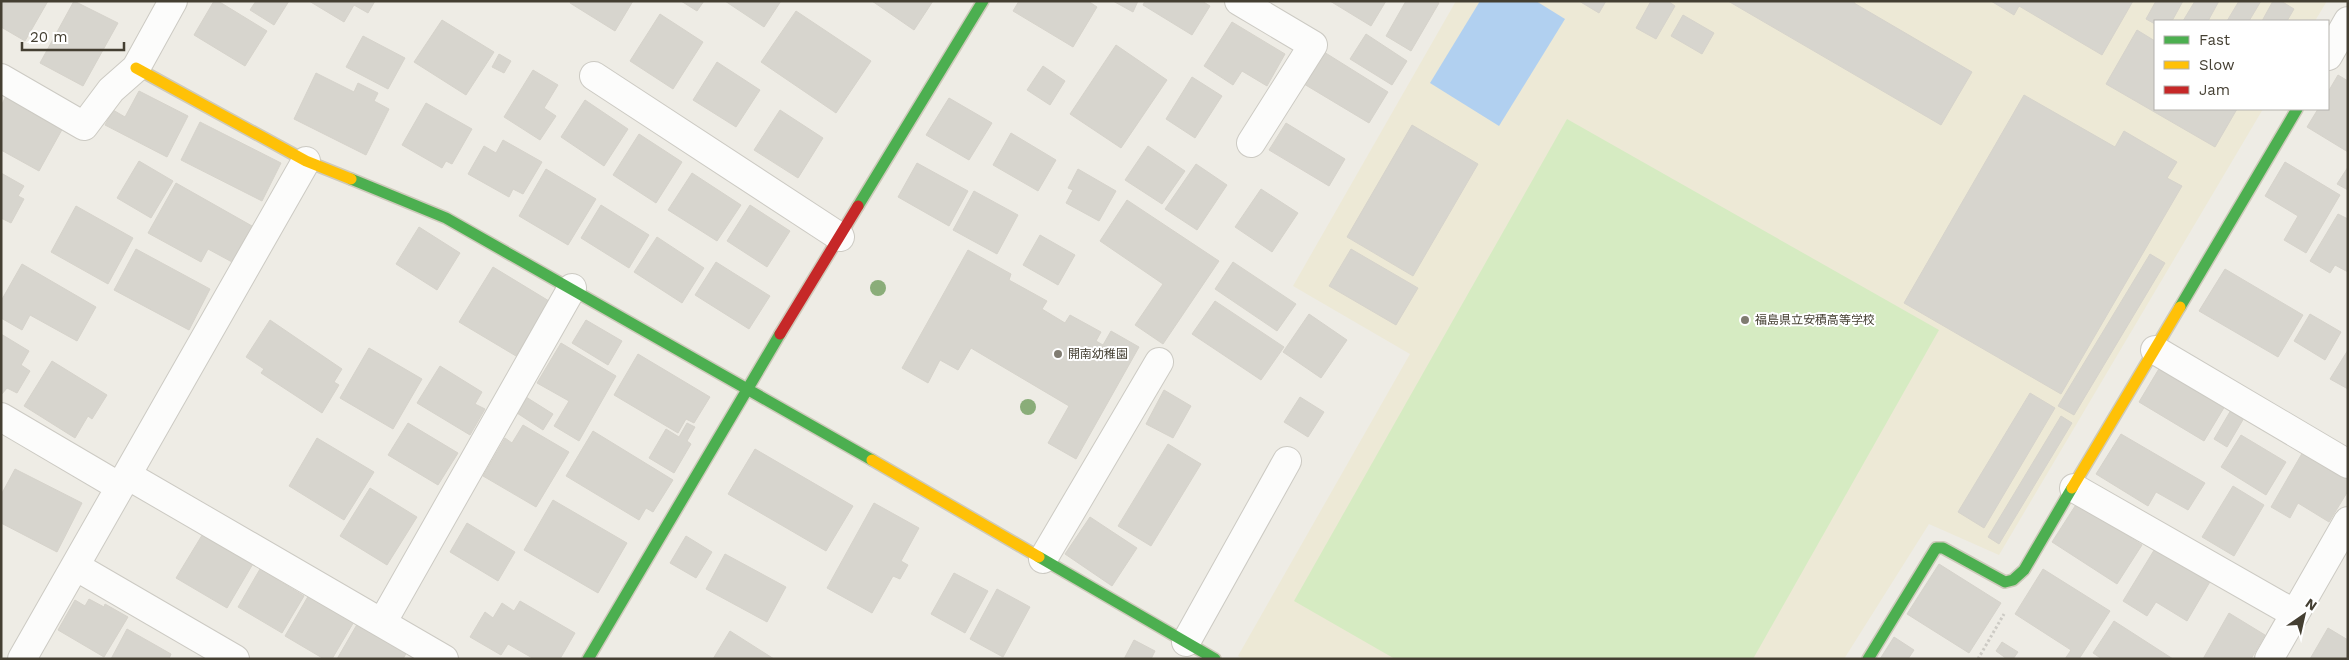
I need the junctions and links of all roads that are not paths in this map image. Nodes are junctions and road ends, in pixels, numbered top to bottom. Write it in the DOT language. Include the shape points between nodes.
graph roads {
  1 [pos="173,1"];
  2 [pos="983,1"];
  3 [pos="1239,1"];
  4 [pos="136,68"];
  5 [pos="594,76"];
  6 [pos="1,78"];
  7 [pos="2296,110"];
  8 [pos="1251,144"];
  9 [pos="306,161"];
  10 [pos="840,237"];
  11 [pos="572,288"];
  12 [pos="2155,350"];
  13 [pos="1159,362"];
  14 [pos="747,388"];
  15 [pos="1,417"];
  16 [pos="1288,462"];
  17 [pos="2348,464"];
  18 [pos="124,481"];
  19 [pos="2074,488"];
  20 [pos="2348,521"];
  21 [pos="1043,559"];
  22 [pos="75,566"];
  23 [pos="2295,614"];
  24 [pos="382,623"];
  25 [pos="1186,642"];
  26 [pos="22,659"];
  27 [pos="235,659"];
  28 [pos="444,659"];
  29 [pos="588,659"];
  30 [pos="1215,659"];
  31 [pos="1868,659"];
  32 [pos="2269,659"];
  1 -- 4 [label="street"];
  2 -- 10 [label="street"];
  3 -- 8 [label="street" via="1313,45"];
  4 -- 6 [label="street" via="111,90 84,126"];
  4 -- 9 [label="street"];
  5 -- 10 [label="street"];
  7 -- 12 [label="street"];
  9 -- 11 [label="street" via="446,218"];
  9 -- 18 [label="street"];
  10 -- 14 [label="street"];
  11 -- 14 [label="street"];
  11 -- 24 [label="street"];
  12 -- 17 [label="street"];
  12 -- 19 [label="street"];
  13 -- 21 [label="street"];
  14 -- 21 [label="street"];
  14 -- 29 [label="street"];
  15 -- 18 [label="street"];
  16 -- 25 [label="street"];
  18 -- 22 [label="street"];
  18 -- 24 [label="street"];
  19 -- 23 [label="street"];
  19 -- 31 [label="street" via="2024,570 2010,583 1998,580 1943,548 1936,548"];
  20 -- 23 [label="street"];
  21 -- 25 [label="street"];
  22 -- 26 [label="street"];
  22 -- 27 [label="street"];
  23 -- 32 [label="street"];
  24 -- 28 [label="street"];
  25 -- 30 [label="street"];
}
